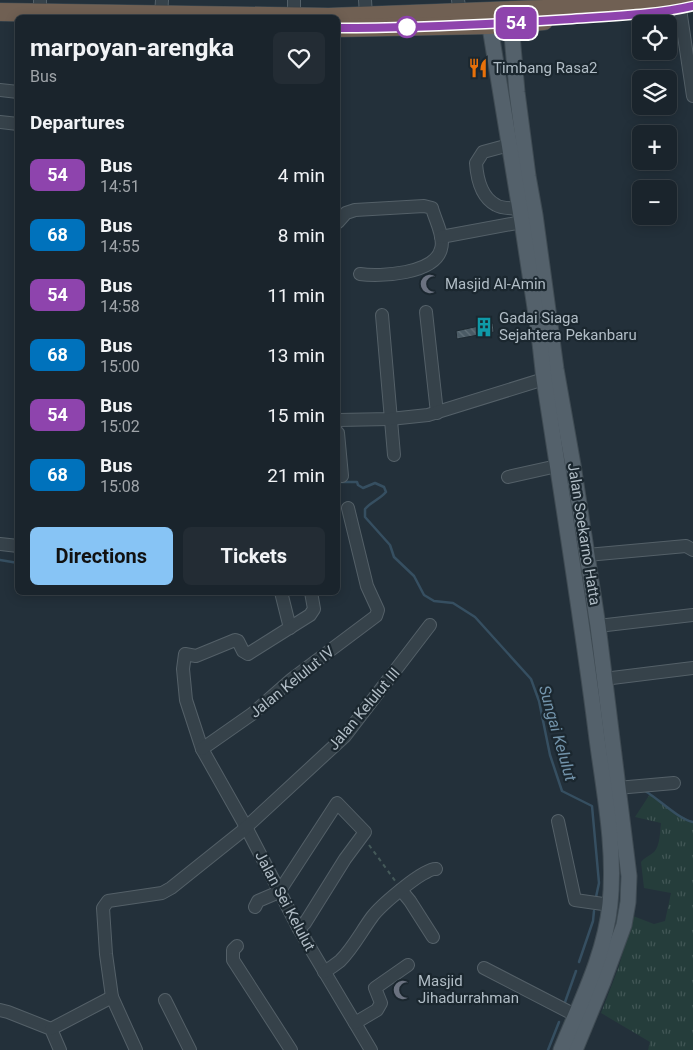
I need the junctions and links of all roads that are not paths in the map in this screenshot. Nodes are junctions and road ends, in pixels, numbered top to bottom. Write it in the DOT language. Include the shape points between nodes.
graph roads {
  1 [pos="687,3"];
  2 [pos="40,7"];
  3 [pos="87,7"];
  4 [pos="161,7"];
  5 [pos="294,8"];
  6 [pos="365,8"];
  7 [pos="0,12"];
  8 [pos="460,13"];
  9 [pos="510,17"];
  10 [pos="488,18"];
  11 [pos="0,22"];
  12 [pos="15,24"];
  13 [pos="340,28"];
  14 [pos="0,90"];
  15 [pos="15,92"];
  16 [pos="693,96"];
  17 [pos="0,122"];
  18 [pos="15,124"];
  19 [pos="509,145"];
  20 [pos="521,216"];
  21 [pos="340,220"];
  22 [pos="441,237"];
  23 [pos="360,274"];
  24 [pos="426,312"];
  25 [pos="382,315"];
  26 [pos="544,379"];
  27 [pos="437,413"];
  28 [pos="390,419"];
  29 [pos="340,420"];
  30 [pos="340,454"];
  31 [pos="394,455"];
  32 [pos="557,466"];
  33 [pos="342,476"];
  34 [pos="508,477"];
  35 [pos="578,496"];
  36 [pos="562,499"];
  37 [pos="348,508"];
  38 [pos="0,544"];
  39 [pos="15,546"];
  40 [pos="693,550"];
  41 [pos="586,555"];
  42 [pos="282,595"];
  43 [pos="312,595"];
  44 [pos="693,615"];
  45 [pos="430,625"];
  46 [pos="598,626"];
  47 [pos="290,628"];
  48 [pos="693,668"];
  49 [pos="604,679"];
  50 [pos="202,749"];
  51 [pos="674,782"];
  52 [pos="617,788"];
  53 [pos="558,821"];
  54 [pos="246,827"];
  55 [pos="436,869"];
  56 [pos="401,890"];
  57 [pos="279,892"];
  58 [pos="610,905"];
  59 [pos="255,907"];
  60 [pos="299,929"];
  61 [pos="433,937"];
  62 [pos="237,946"];
  63 [pos="408,965"];
  64 [pos="484,968"];
  65 [pos="324,972"];
  66 [pos="112,997"];
  67 [pos="165,1000"];
  68 [pos="4,1011"];
  69 [pos="575,1015"];
  70 [pos="354,1023"];
  71 [pos="51,1029"];
  72 [pos="60,1050"];
  73 [pos="136,1050"];
  74 [pos="190,1050"];
  75 [pos="291,1050"];
  76 [pos="371,1050"];
  77 [pos="561,1050"];
  78 [pos="575,1050"];
  1 -- 9 [label="highway" via="616,6"];
  1 -- 16 [label="street"];
  2 -- 3 [label="highway"];
  2 -- 7 [label="highway"];
  3 -- 4 [label="highway"];
  4 -- 5 [label="highway"];
  5 -- 6 [label="highway"];
  6 -- 8 [label="highway"];
  8 -- 10 [label="highway"];
  8 -- 13 [label="highway"];
  9 -- 10 [label="highway"];
  9 -- 35 [label="main road, Jalan Soekarno Hatta" via="528,176"];
  10 -- 19 [label="main road, Jalan Soekarno Hatta"];
  11 -- 12 [label="highway"];
  14 -- 15 [label="street"];
  17 -- 18 [label="street"];
  19 -- 20 [label="main road, Jalan Soekarno Hatta"];
  19 -- 20 [label="street" via="484,152 476,163 477,177 488,199"];
  20 -- 22 [label="street"];
  20 -- 26 [label="main road, Jalan Soekarno Hatta"];
  21 -- 22 [label="street" via="355,210 424,206 432,208"];
  22 -- 23 [label="street" via="441,249 428,264 398,274"];
  24 -- 27 [label="street"];
  25 -- 28 [label="street"];
  26 -- 27 [label="street"];
  26 -- 32 [label="main road, Jalan Soekarno Hatta"];
  27 -- 28 [label="street"];
  28 -- 29 [label="street"];
  28 -- 31 [label="street"];
  30 -- 33 [label="street"];
  32 -- 34 [label="street"];
  32 -- 36 [label="main road, Jalan Soekarno Hatta"];
  35 -- 36 [label="main road"];
  35 -- 41 [label="main road, Jalan Soekarno Hatta"];
  36 -- 58 [label="main road, Jalan Soekarno Hatta" via="605,800 612,878"];
  37 -- 50 [label="street, Jalan Kelulut IV" via="366,586 378,610 374,619"];
  38 -- 39 [label="street"];
  40 -- 41 [label="street" via="686,546"];
  41 -- 46 [label="main road, Jalan Soekarno Hatta"];
  42 -- 47 [label="street"];
  43 -- 47 [label="street" via="314,609"];
  44 -- 46 [label="street"];
  45 -- 54 [label="street, Jalan Kelulut III" via="345,736"];
  46 -- 49 [label="main road, Jalan Soekarno Hatta"];
  47 -- 50 [label="street, Jalan Sei Kelulut" via="248,654 235,640 196,656 186,654 183,669 186,700"];
  48 -- 49 [label="street"];
  49 -- 52 [label="main road, Jalan Soekarno Hatta"];
  50 -- 54 [label="street, Jalan Sei Kelulut"];
  51 -- 52 [label="street"];
  52 -- 78 [label="main road, Jalan Soekarno Hatta" via="629,876 628,902 624,925"];
  53 -- 58 [label="street" via="575,900"];
  54 -- 57 [label="street, Jalan Sei Kelulut"];
  54 -- 66 [label="street, Jalan Kelulut III" via="162,893 104,904"];
  55 -- 56 [label="street" via="428,870"];
  56 -- 61 [label="street"];
  56 -- 65 [label="street" via="374,915 339,962"];
  57 -- 59 [label="street" via="258,901"];
  57 -- 60 [label="street, Jalan Sei Kelulut"];
  57 -- 60 [label="street" via="337,802 363,835"];
  58 -- 69 [label="main road, Jalan Soekarno Hatta" via="601,951"];
  60 -- 65 [label="street, Jalan Sei Kelulut"];
  62 -- 75 [label="street" via="233,950 233,960"];
  63 -- 70 [label="street" via="375,988 381,1003 377,1010"];
  64 -- 69 [label="street"];
  65 -- 70 [label="street, Jalan Sei Kelulut"];
  66 -- 71 [label="street"];
  66 -- 73 [label="street"];
  67 -- 74 [label="street"];
  68 -- 71 [label="street"];
  69 -- 77 [label="main road, Jalan Soekarno Hatta"];
  70 -- 76 [label="street, Jalan Sei Kelulut"];
  71 -- 72 [label="street"];
}
